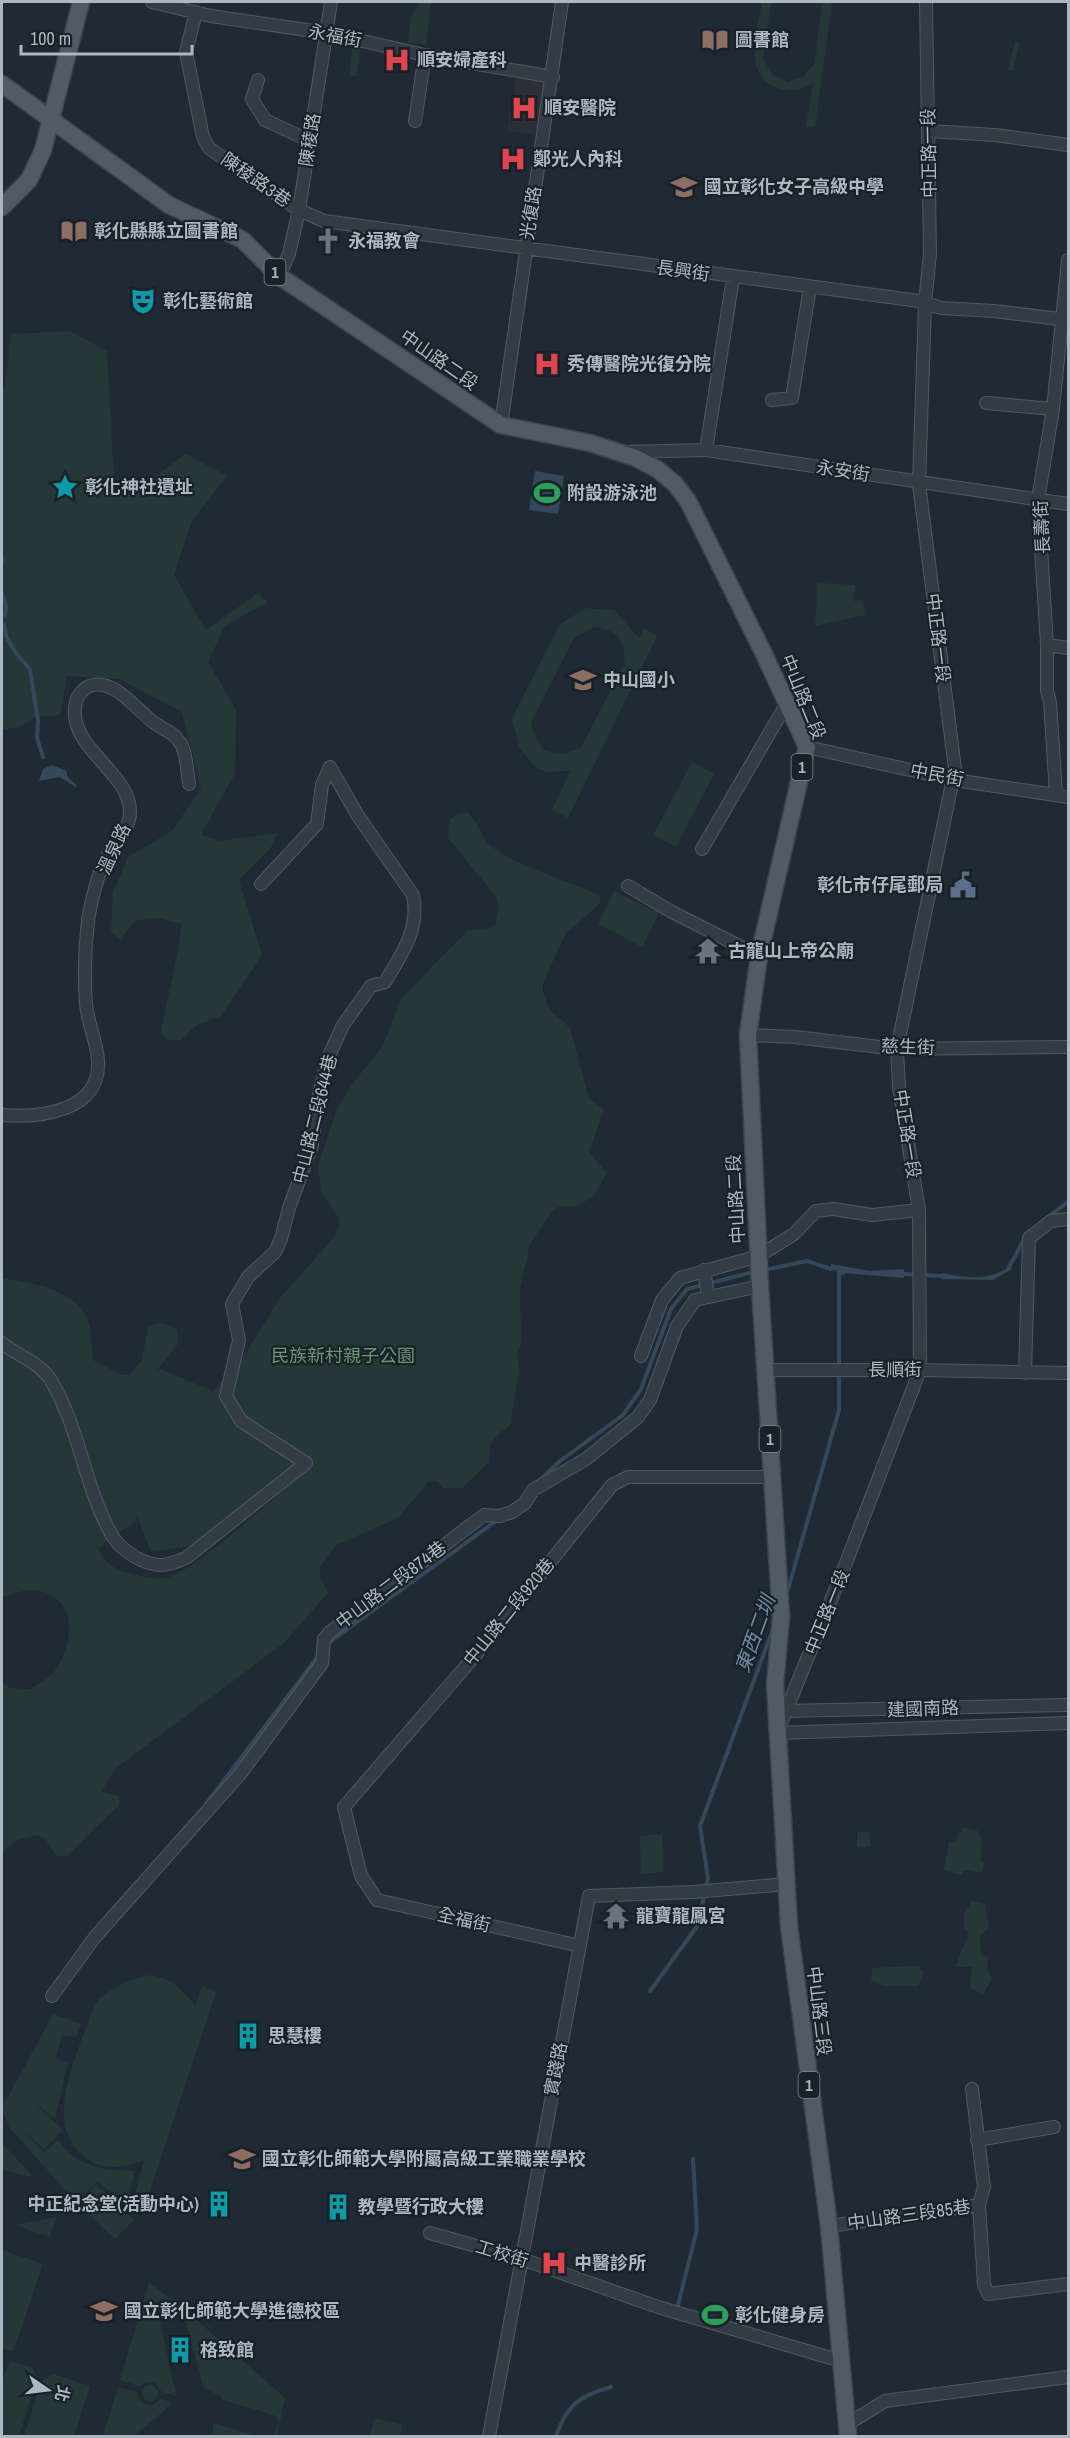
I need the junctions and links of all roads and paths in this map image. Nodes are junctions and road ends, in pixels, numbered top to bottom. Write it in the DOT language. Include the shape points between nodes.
graph roads {
  1 [pos="81,2"];
  2 [pos="152,2"];
  3 [pos="331,2"];
  4 [pos="562,2"];
  5 [pos="926,2"];
  6 [pos="196,12"];
  7 [pos="327,33"];
  8 [pos="425,55"];
  9 [pos="553,77"];
  10 [pos="258,80"];
  11 [pos="2,84"];
  12 [pos="416,120"];
  13 [pos="50,121"];
  14 [pos="928,130"];
  15 [pos="310,141"];
  16 [pos="1068,145"];
  17 [pos="2,207"];
  18 [pos="299,210"];
  19 [pos="526,248"];
  20 [pos="1068,260"];
  21 [pos="279,276"];
  22 [pos="733,278"];
  23 [pos="810,287"];
  24 [pos="925,304"];
  25 [pos="1066,320"];
  26 [pos="772,400"];
  27 [pos="986,403"];
  28 [pos="1053,409"];
  29 [pos="501,425"];
  30 [pos="706,450"];
  31 [pos="616,452"];
  32 [pos="919,484"];
  33 [pos="1038,500"];
  34 [pos="1068,504"];
  35 [pos="1047,645"];
  36 [pos="1068,648"];
  37 [pos="787,703"];
  38 [pos="807,747"];
  39 [pos="955,780"];
  40 [pos="189,784"];
  41 [pos="1062,795"];
  42 [pos="702,849"];
  43 [pos="261,884"];
  44 [pos="628,886"];
  45 [pos="759,956"];
  46 [pos="748,1035"];
  47 [pos="1068,1047"];
  48 [pos="897,1049"];
  49 [pos="2,1115"];
  50 [pos="919,1210"];
  51 [pos="1068,1219"];
  52 [pos="704,1270"];
  53 [pos="759,1271"];
  54 [pos="708,1295"];
  55 [pos="2,1343"];
  56 [pos="641,1356"];
  57 [pos="765,1370"];
  58 [pos="920,1370"];
  59 [pos="1025,1373"];
  60 [pos="1068,1374"];
  61 [pos="772,1477"];
  62 [pos="1068,1705"];
  63 [pos="782,1711"];
  64 [pos="1068,1723"];
  65 [pos="777,1733"];
  66 [pos="361,1876"];
  67 [pos="787,1884"];
  68 [pos="580,1946"];
  69 [pos="52,1996"];
  70 [pos="972,2089"];
  71 [pos="1054,2127"];
  72 [pos="977,2140"];
  73 [pos="979,2205"];
  74 [pos="829,2226"];
  75 [pos="430,2233"];
  76 [pos="522,2259"];
  77 [pos="1068,2284"];
  78 [pos="841,2361"];
  79 [pos="1068,2376"];
  80 [pos="847,2431"];
  81 [pos="489,2436"];
  1 -- 13 [label="main road"];
  2 -- 6 [label="street, 永福街"];
  3 -- 7 [label="street, 陳稜路"];
  4 -- 9 [label="street, 光復路"];
  5 -- 14 [label="street, 中正路一段"];
  6 -- 7 [label="street, 永福街"];
  6 -- 18 [label="street, 陳稜路3巷" via="186,52 203,137 209,148"];
  7 -- 8 [label="street, 永福街"];
  7 -- 15 [label="street, 陳稜路"];
  8 -- 9 [label="street, 永福街"];
  8 -- 12 [label="street"];
  9 -- 19 [label="street, 光復路"];
  10 -- 15 [label="street" via="252,99 265,120"];
  11 -- 13 [label="main road, 中山路二段 / 1"];
  13 -- 17 [label="main road" via="43,150 29,180"];
  13 -- 21 [label="main road, 中山路二段 / 1" via="169,206 243,240"];
  14 -- 16 [label="street"];
  14 -- 24 [label="street, 中正路一段" via="930,253"];
  15 -- 18 [label="street, 陳稜路"];
  18 -- 19 [label="street, 長興街" via="324,221"];
  18 -- 21 [label="street, 陳稜路" via="289,254"];
  19 -- 22 [label="street, 長興街"];
  19 -- 29 [label="street, 光復路"];
  20 -- 25 [label="street, 長壽街"];
  21 -- 29 [label="main road, 中山路二段 / 1"];
  22 -- 23 [label="street, 長興街"];
  22 -- 30 [label="street"];
  23 -- 24 [label="street, 長興街"];
  23 -- 26 [label="street" via="792,398"];
  24 -- 25 [label="street, 長興街"];
  24 -- 32 [label="street, 中正路一段"];
  25 -- 28 [label="street, 長壽街"];
  27 -- 28 [label="street"];
  28 -- 33 [label="street, 長壽街"];
  29 -- 31 [label="main road, 中山路二段 / 1"];
  30 -- 31 [label="street, 永安街"];
  30 -- 32 [label="street, 永安街"];
  31 -- 37 [label="main road, 中山路二段 / 1" via="657,469 688,501"];
  32 -- 33 [label="street, 永安街"];
  32 -- 39 [label="street, 中正路一段"];
  33 -- 34 [label="street, 永安街"];
  33 -- 35 [label="street, 長壽街"];
  35 -- 36 [label="street"];
  35 -- 41 [label="street, 長壽街" via="1047,691"];
  37 -- 38 [label="main road, 中山路二段 / 1"];
  37 -- 42 [label="street"];
  38 -- 39 [label="street, 中民街"];
  38 -- 45 [label="main road, 中山路二段 / 1"];
  39 -- 41 [label="street, 中民街"];
  39 -- 48 [label="street, 中正路一段"];
  40 -- 49 [label="street, 溫泉路" via="183,746 171,731 156,725 111,687 97,683 85,688 76,701 80,732 126,794 130,812 125,831 104,861 88,920 86,1005 99,1062 92,1086 81,1102 27,1117"];
  43 -- 55 [label="street, 中山路二段644巷" via="317,824 322,785 330,767 358,816 413,895 416,909 411,940 385,982 371,986 343,1025 328,1058 316,1103 312,1145 281,1239 275,1252 249,1277 232,1304 239,1340 226,1396 241,1421 306,1463 186,1558 161,1566 141,1561 114,1539 66,1411 49,1377"];
  44 -- 45 [label="street"];
  45 -- 46 [label="main road, 中山路二段 / 1"];
  46 -- 48 [label="street, 慈生街"];
  46 -- 53 [label="main road, 中山路二段 / 1"];
  47 -- 48 [label="street, 慈生街"];
  48 -- 50 [label="street, 中正路一段" via="899,1087"];
  50 -- 53 [label="street" via="872,1215 816,1210"];
  50 -- 58 [label="street, 中正路一段"];
  51 -- 59 [label="street" via="1051,1221 1029,1238"];
  52 -- 53 [label="street"];
  52 -- 54 [label="street"];
  52 -- 56 [label="street" via="680,1278 662,1300"];
  53 -- 54 [label="street, 中山路二段874巷"];
  53 -- 57 [label="main road, 中山路二段 / 1"];
  54 -- 69 [label="street, 中山路二段874巷" via="695,1300 685,1311 650,1400 638,1417 586,1459 533,1490 525,1503 512,1512 484,1515 476,1520 324,1639 323,1658 315,1672 241,1773 95,1937"];
  57 -- 58 [label="street, 長順街"];
  57 -- 61 [label="main road, 中山路二段 / 1"];
  58 -- 59 [label="street, 長順街"];
  58 -- 63 [label="street, 中正路一段"];
  59 -- 60 [label="street, 長順街"];
  61 -- 63 [label="main road, 中山路二段 / 1" via="781,1608 775,1684"];
  61 -- 66 [label="street, 中山路二段920巷" via="628,1477 612,1485 472,1658 344,1807"];
  62 -- 63 [label="street, 建國南路"];
  63 -- 65 [label="main road, 中山路二段 / 1"];
  64 -- 65 [label="street, 建國南路"];
  65 -- 67 [label="main road, 中山路三段 / 1"];
  66 -- 68 [label="street, 全福街" via="377,1900"];
  67 -- 68 [label="street, 實踐路" via="589,1896"];
  67 -- 74 [label="main road, 中山路三段 / 1" via="796,1990"];
  68 -- 76 [label="street, 實踐路"];
  70 -- 72 [label="street, 中山路三段85巷"];
  71 -- 72 [label="street"];
  72 -- 73 [label="street, 中山路三段85巷" via="984,2187"];
  73 -- 74 [label="street, 中山路三段85巷"];
  73 -- 77 [label="street" via="988,2294"];
  74 -- 78 [label="main road, 中山路三段 / 1"];
  75 -- 76 [label="street, 工校街"];
  76 -- 78 [label="street, 工校街" via="681,2313"];
  76 -- 81 [label="street, 實踐路"];
  78 -- 80 [label="main road, 中山路三段 / 1"];
  79 -- 80 [label="street" via="885,2401"];
}
